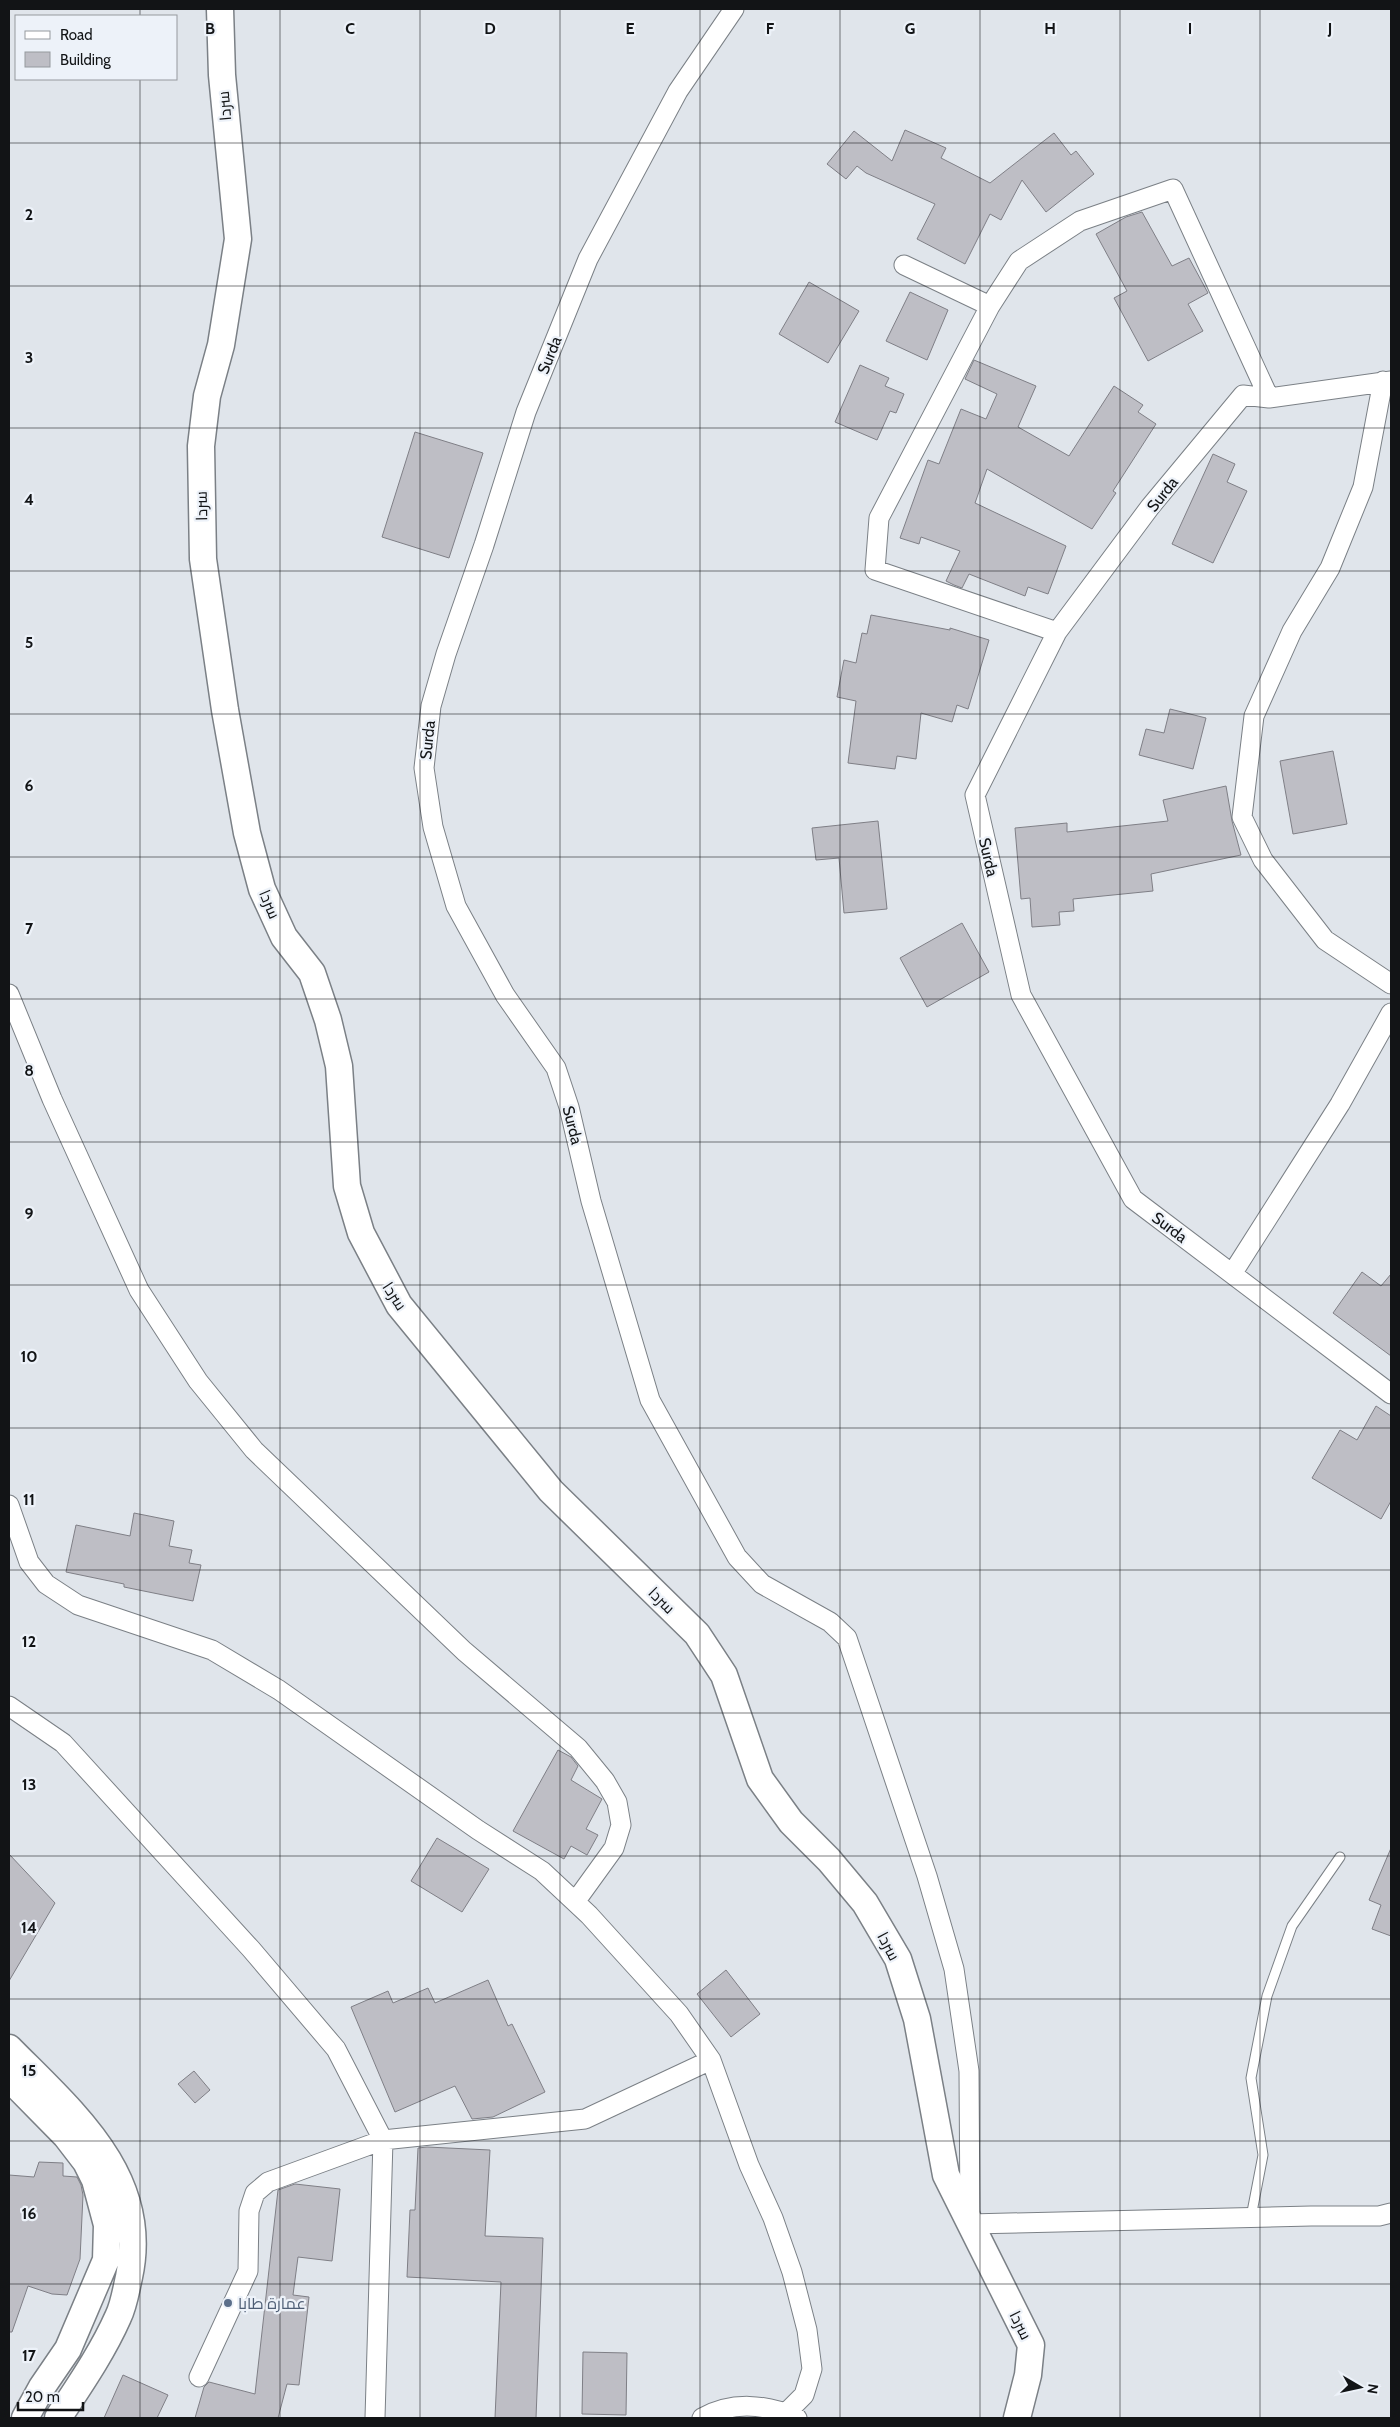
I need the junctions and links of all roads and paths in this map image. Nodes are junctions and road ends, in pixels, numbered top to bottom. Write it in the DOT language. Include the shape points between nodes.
graph roads {
  1 [pos="220,9"];
  2 [pos="734,9"];
  3 [pos="904,265"];
  4 [pos="990,306"];
  5 [pos="1387,381"];
  6 [pos="1269,398"];
  7 [pos="1058,632"];
  8 [pos="1391,984"];
  9 [pos="9,994"];
  10 [pos="1391,1013"];
  11 [pos="1232,1274"];
  12 [pos="1391,1394"];
  13 [pos="9,1504"];
  14 [pos="9,1706"];
  15 [pos="1340,1857"];
  16 [pos="575,1902"];
  17 [pos="9,2048"];
  18 [pos="711,2060"];
  19 [pos="9,2078"];
  20 [pos="383,2140"];
  21 [pos="1391,2212"];
  22 [pos="1251,2217"];
  23 [pos="970,2224"];
  24 [pos="199,2377"];
  25 [pos="792,2416"];
  26 [pos="24,2418"];
  27 [pos="58,2418"];
  28 [pos="374,2418"];
  29 [pos="702,2418"];
  30 [pos="1017,2418"];
  1 -- 23 [label="street, سردا" via="222,84 238,239 202,437 203,559 224,710 247,833 262,889 284,937 312,973 328,1020 339,1066 347,1186 362,1233 399,1305 550,1491 697,1634 724,1675 760,1779 790,1822 829,1860 865,1903 898,1958 915,2010 946,2175"];
  2 -- 23 [label="street, Surda" via="678,91 588,259 526,412 446,654 431,706 424,768 433,827 456,906 505,995 556,1068 569,1107 591,1201 650,1400 737,1557 762,1584 830,1622 847,1638 927,1876 954,1969 969,2072"];
  3 -- 4 [label="street"];
  4 -- 6 [label="street" via="1019,261 1080,222 1173,189"];
  4 -- 7 [label="street" via="879,518 875,570"];
  5 -- 6 [label="street, Surda"];
  5 -- 8 [label="street" via="1363,487 1330,568 1292,631 1254,716 1242,817 1263,860 1325,940"];
  6 -- 7 [label="street, Surda" via="1243,395 1150,507"];
  7 -- 11 [label="street, Surda" via="975,794 1020,995 1133,1199"];
  9 -- 16 [label="street" via="52,1099 139,1290 198,1381 254,1450 464,1651 578,1748 605,1782 617,1802 621,1825 614,1848"];
  10 -- 11 [label="street" via="1340,1104"];
  11 -- 12 [label="street, Surda"];
  13 -- 16 [label="street" via="29,1562 46,1584 78,1605 212,1650 280,1690 542,1871"];
  14 -- 20 [label="street" via="63,1743 251,1949 336,2049"];
  15 -- 22 [label="lane" via="1292,1926 1266,1996 1251,2078 1263,2155"];
  16 -- 18 [label="street" via="679,2014"];
  17 -- 27 [label="street" via="83,2123 105,2154 129,2207 132,2228 133,2256 119,2316"];
  18 -- 20 [label="street" via="585,2119"];
  18 -- 25 [label="street" via="749,2165 776,2227 807,2330 812,2369 804,2395"];
  19 -- 26 [label="street" via="66,2136 86,2162 96,2180 107,2225 106,2260 68,2350"];
  20 -- 24 [label="street" via="268,2182 255,2193 249,2211 248,2270"];
  20 -- 28 [label="street"];
  21 -- 22 [label="street" via="1379,2216"];
  22 -- 23 [label="street"];
  23 -- 30 [label="street, سردا" via="1031,2345 1028,2375"];
  25 -- 29 [label="street" via="748,2406 730,2406"];
}
